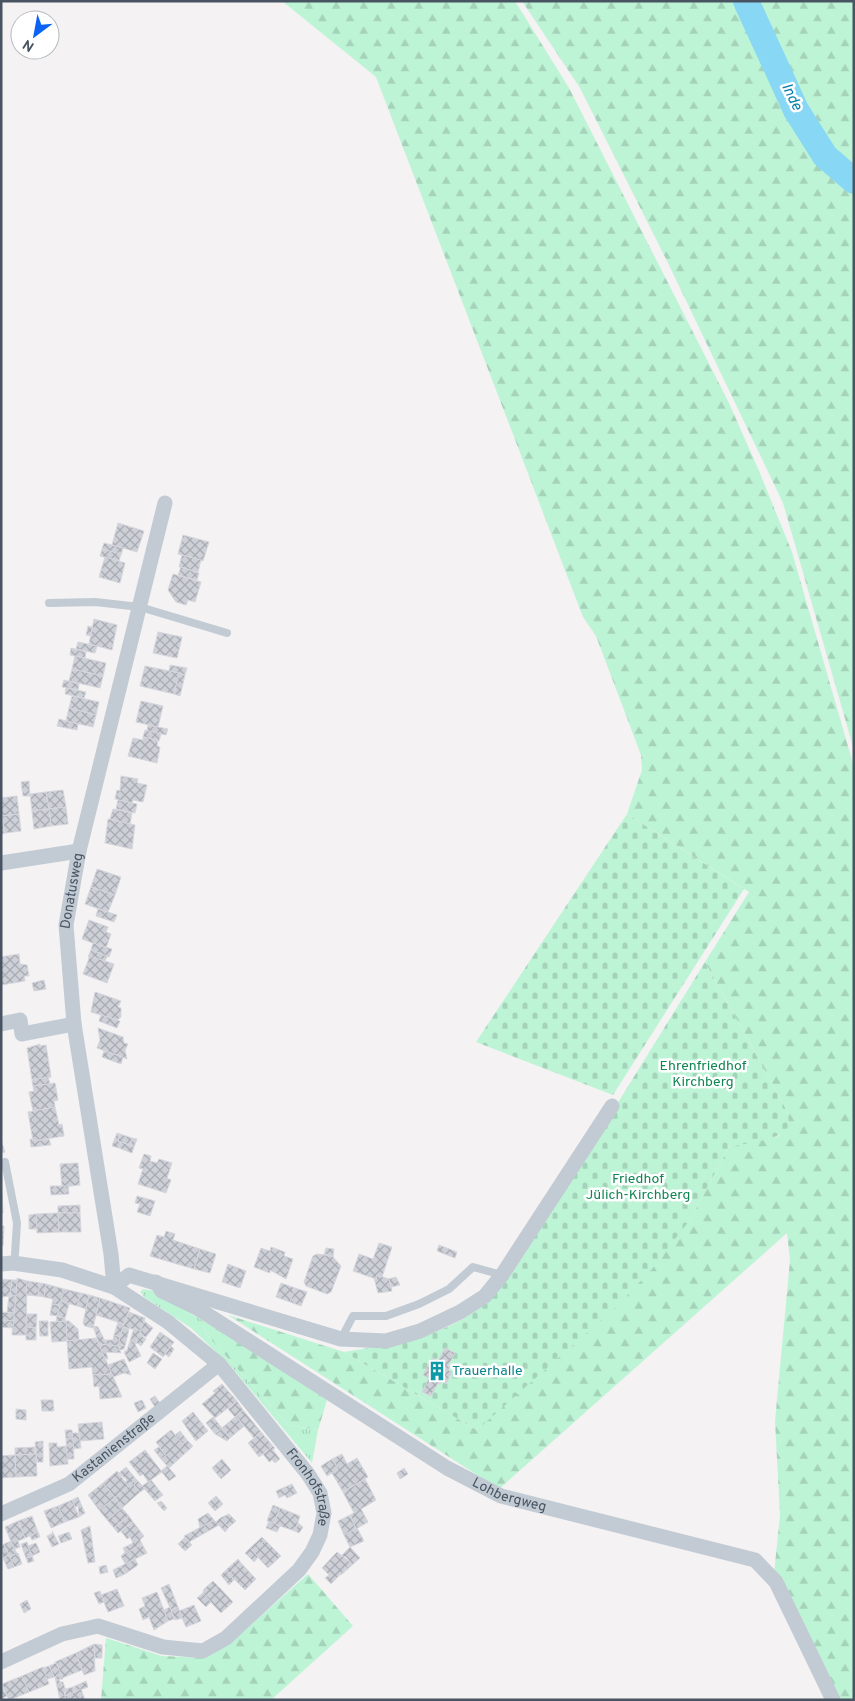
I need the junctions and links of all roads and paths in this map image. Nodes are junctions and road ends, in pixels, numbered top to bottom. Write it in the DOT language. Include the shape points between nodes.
graph roads {
  1 [pos="165,503"];
  2 [pos="49,603"];
  3 [pos="140,608"];
  4 [pos="227,633"];
  5 [pos="79,851"];
  6 [pos="1,863"];
  7 [pos="1,1024"];
  8 [pos="74,1024"];
  9 [pos="612,1106"];
  10 [pos="5,1162"];
  11 [pos="8,1259"];
  12 [pos="502,1275"];
  13 [pos="156,1282"];
  14 [pos="114,1287"];
  15 [pos="341,1338"];
  16 [pos="219,1364"];
  17 [pos="1,1514"];
  18 [pos="1,1662"];
  19 [pos="833,1700"];
  1 -- 3 [label="street, Donatusweg"];
  2 -- 3 [label="lane" via="95,602"];
  3 -- 4 [label="lane"];
  3 -- 5 [label="street, Donatusweg"];
  5 -- 6 [label="street"];
  5 -- 8 [label="street, Donatusweg" via="66,925"];
  7 -- 8 [label="street" via="20,1020 22,1034"];
  8 -- 14 [label="street, Donatusweg"];
  9 -- 12 [label="street, Lohbergweg"];
  10 -- 11 [label="lane" via="17,1223"];
  11 -- 14 [label="street, Fronhofstraße" via="62,1270"];
  12 -- 15 [label="street, Lohbergweg" via="473,1304 420,1331 386,1341"];
  12 -- 15 [label="lane" via="473,1267 449,1289 419,1304 386,1316 353,1316"];
  13 -- 14 [label="street, Lohbergweg" via="130,1275"];
  13 -- 15 [label="street, Lohbergweg"];
  13 -- 19 [label="street, Lohbergweg" via="162,1291 197,1308 447,1468 502,1496 755,1560 776,1582"];
  14 -- 16 [label="street, Fronhofstraße" via="168,1322"];
  16 -- 17 [label="street, Kastanienstraße" via="69,1484"];
  16 -- 18 [label="street, Fronhofstraße" via="320,1493 324,1513 320,1536 299,1570 226,1638 204,1651 163,1646 98,1626 62,1634"];
}
